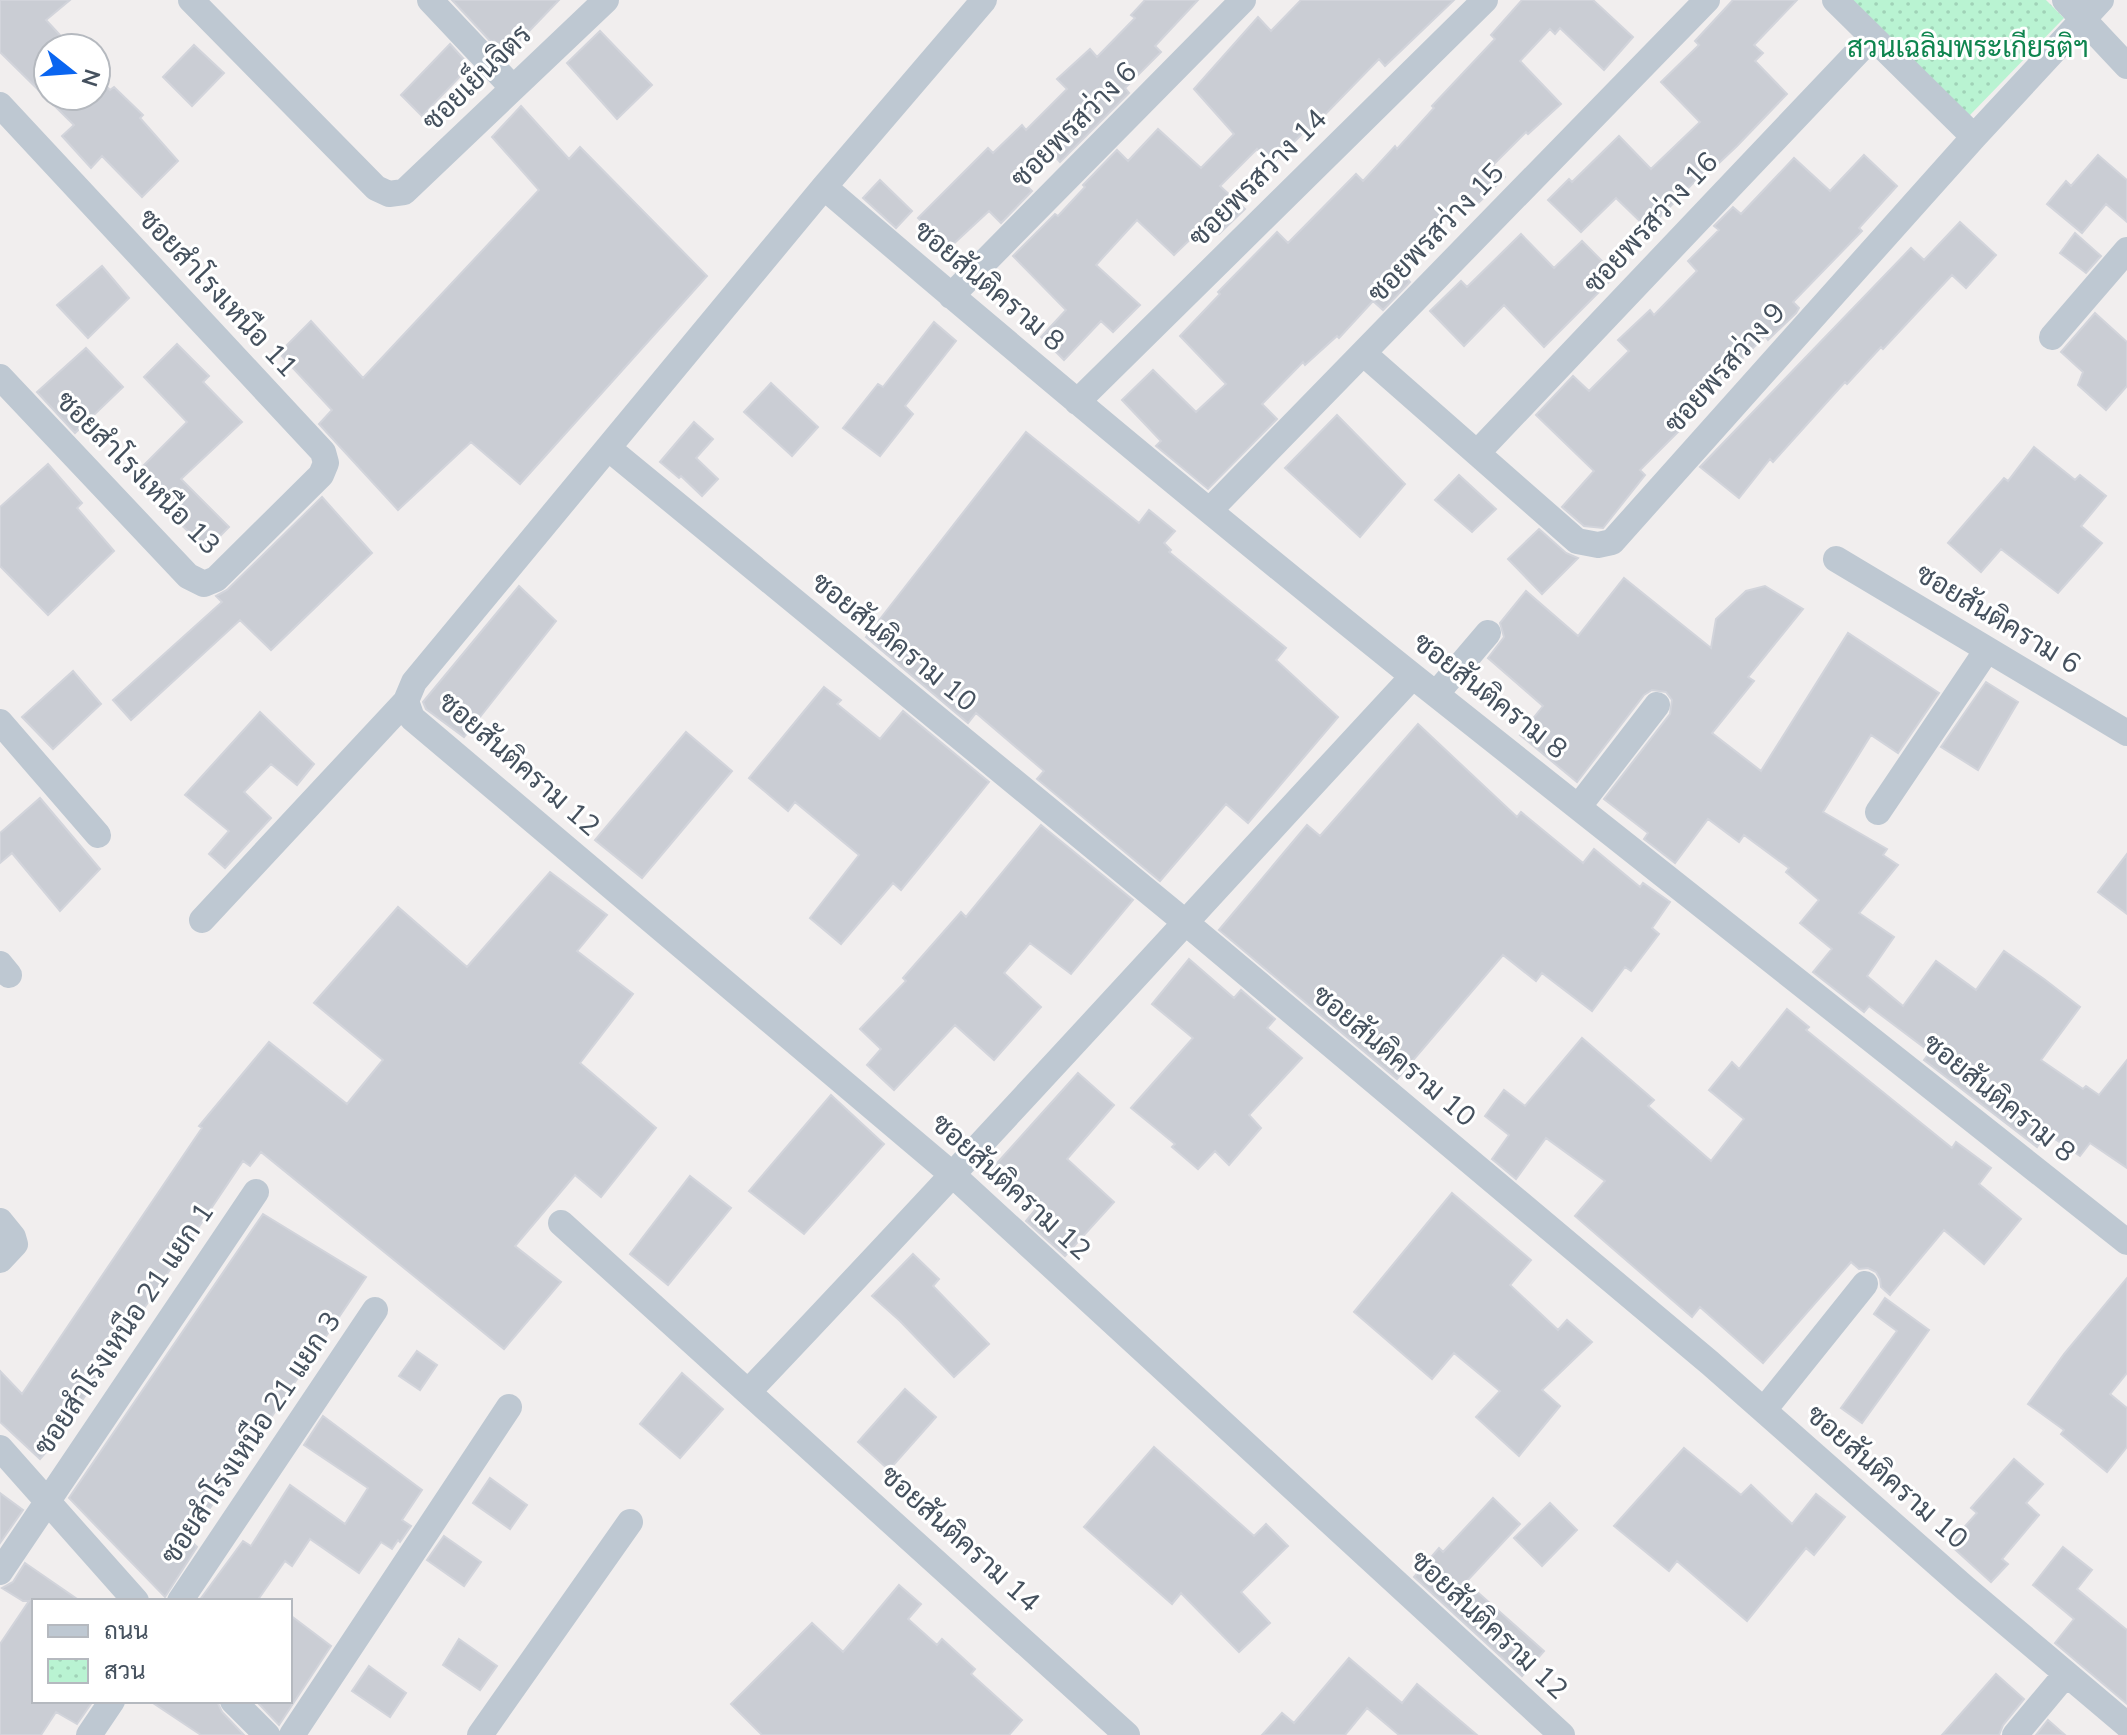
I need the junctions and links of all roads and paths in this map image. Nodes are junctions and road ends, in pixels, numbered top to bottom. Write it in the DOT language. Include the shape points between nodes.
graph roads {
  1 [pos="191,0"];
  2 [pos="430,0"];
  3 [pos="606,0"];
  4 [pos="984,0"];
  5 [pos="1243,0"];
  6 [pos="1485,0"];
  7 [pos="1707,0"];
  8 [pos="1835,0"];
  9 [pos="2101,0"];
  10 [pos="2074,10"];
  11 [pos="1872,37"];
  12 [pos="2127,66"];
  13 [pos="513,88"];
  14 [pos="0,105"];
  15 [pos="1974,137"];
  16 [pos="824,187"];
  17 [pos="2127,250"];
  18 [pos="951,296"];
  19 [pos="2052,337"];
  20 [pos="1363,353"];
  21 [pos="0,377"];
  22 [pos="1077,402"];
  23 [pos="608,448"];
  24 [pos="1477,453"];
  25 [pos="1210,510"];
  26 [pos="269,527"];
  27 [pos="1836,559"];
  28 [pos="1488,633"];
  29 [pos="1987,650"];
  30 [pos="1413,676"];
  31 [pos="1436,694"];
  32 [pos="406,701"];
  33 [pos="1657,705"];
  34 [pos="0,722"];
  35 [pos="2127,733"];
  36 [pos="1579,806"];
  37 [pos="1878,812"];
  38 [pos="98,835"];
  39 [pos="202,920"];
  40 [pos="1185,922"];
  41 [pos="954,1176"];
  42 [pos="256,1192"];
  43 [pos="0,1221"];
  44 [pos="561,1223"];
  45 [pos="2127,1242"];
  46 [pos="0,1260"];
  47 [pos="1865,1284"];
  48 [pos="375,1310"];
  49 [pos="749,1391"];
  50 [pos="509,1407"];
  51 [pos="1764,1410"];
  52 [pos="0,1448"];
  53 [pos="46,1501"];
  54 [pos="630,1522"];
  55 [pos="0,1572"];
  56 [pos="134,1599"];
  57 [pos="181,1599"];
  58 [pos="2066,1674"];
  59 [pos="111,1703"];
  60 [pos="235,1703"];
  61 [pos="2127,1725"];
  62 [pos="89,1735"];
  63 [pos="267,1735"];
  64 [pos="292,1735"];
  65 [pos="480,1735"];
  66 [pos="1127,1735"];
  67 [pos="1562,1735"];
  68 [pos="2015,1735"];
  1 -- 13 [label="street, ซอยเย็นจิตร" via="376,188 389,194 404,192"];
  2 -- 13 [label="street"];
  3 -- 13 [label="street, ซอยเย็นจิตร"];
  4 -- 16 [label="street"];
  5 -- 18 [label="street, ซอยพรสว่าง 6"];
  6 -- 22 [label="street, ซอยพรสว่าง 14"];
  7 -- 20 [label="street, ซอยพรสว่าง 15"];
  8 -- 11 [label="street"];
  9 -- 10 [label="street, ซอยพรสว่าง 9"];
  10 -- 12 [label="street"];
  10 -- 15 [label="street, ซอยพรสว่าง 9"];
  11 -- 15 [label="street"];
  11 -- 24 [label="street, ซอยพรสว่าง 16"];
  14 -- 26 [label="street, ซอยสำโรงเหนือ 11" via="323,452 321,475"];
  15 -- 24 [label="street, ซอยพรสว่าง 9" via="1612,542 1577,541"];
  16 -- 18 [label="street, ซอยสันติคราม 8"];
  16 -- 23 [label="street"];
  17 -- 19 [label="street"];
  18 -- 22 [label="street, ซอยสันติคราม 8"];
  20 -- 24 [label="street, ซอยพรสว่าง 9"];
  20 -- 25 [label="street, ซอยพรสว่าง 15"];
  21 -- 26 [label="street, ซอยสำโรงเหนือ 13" via="188,576 204,584 216,579"];
  22 -- 25 [label="street, ซอยสันติคราม 8"];
  23 -- 32 [label="street" via="414,682"];
  23 -- 40 [label="street, ซอยสันติคราม 10"];
  25 -- 30 [label="street, ซอยสันติคราม 8"];
  27 -- 29 [label="street, ซอยสันติคราม 6"];
  28 -- 31 [label="street"];
  29 -- 35 [label="street, ซอยสันติคราม 6"];
  29 -- 37 [label="street"];
  30 -- 31 [label="street, ซอยสันติคราม 8"];
  30 -- 40 [label="street"];
  31 -- 36 [label="street, ซอยสันติคราม 8"];
  32 -- 39 [label="street"];
  32 -- 41 [label="street, ซอยสันติคราม 12" via="412,718"];
  33 -- 36 [label="street"];
  34 -- 38 [label="street"];
  36 -- 45 [label="street, ซอยสันติคราม 8"];
  40 -- 41 [label="street"];
  40 -- 51 [label="street, ซอยสันติคราม 10"];
  41 -- 49 [label="street"];
  41 -- 67 [label="street, ซอยสันติคราม 12"];
  42 -- 53 [label="street, ซอยสำโรงเหนือ 21 แยก 1"];
  43 -- 46 [label="street" via="15,1244"];
  44 -- 49 [label="street, ซอยสันติคราม 14"];
  47 -- 51 [label="street"];
  48 -- 57 [label="street, ซอยสำโรงเหนือ 21 แยก 3"];
  49 -- 66 [label="street, ซอยสันติคราม 14"];
  50 -- 64 [label="street"];
  51 -- 58 [label="street, ซอยสันติคราม 10"];
  52 -- 53 [label="street"];
  53 -- 55 [label="street, ซอยสำโรงเหนือ 21 แยก 1"];
  53 -- 56 [label="street"];
  54 -- 65 [label="street"];
  58 -- 61 [label="street, ซอยสันติคราม 10"];
  58 -- 68 [label="street"];
  59 -- 62 [label="street"];
  60 -- 63 [label="street"];
}
